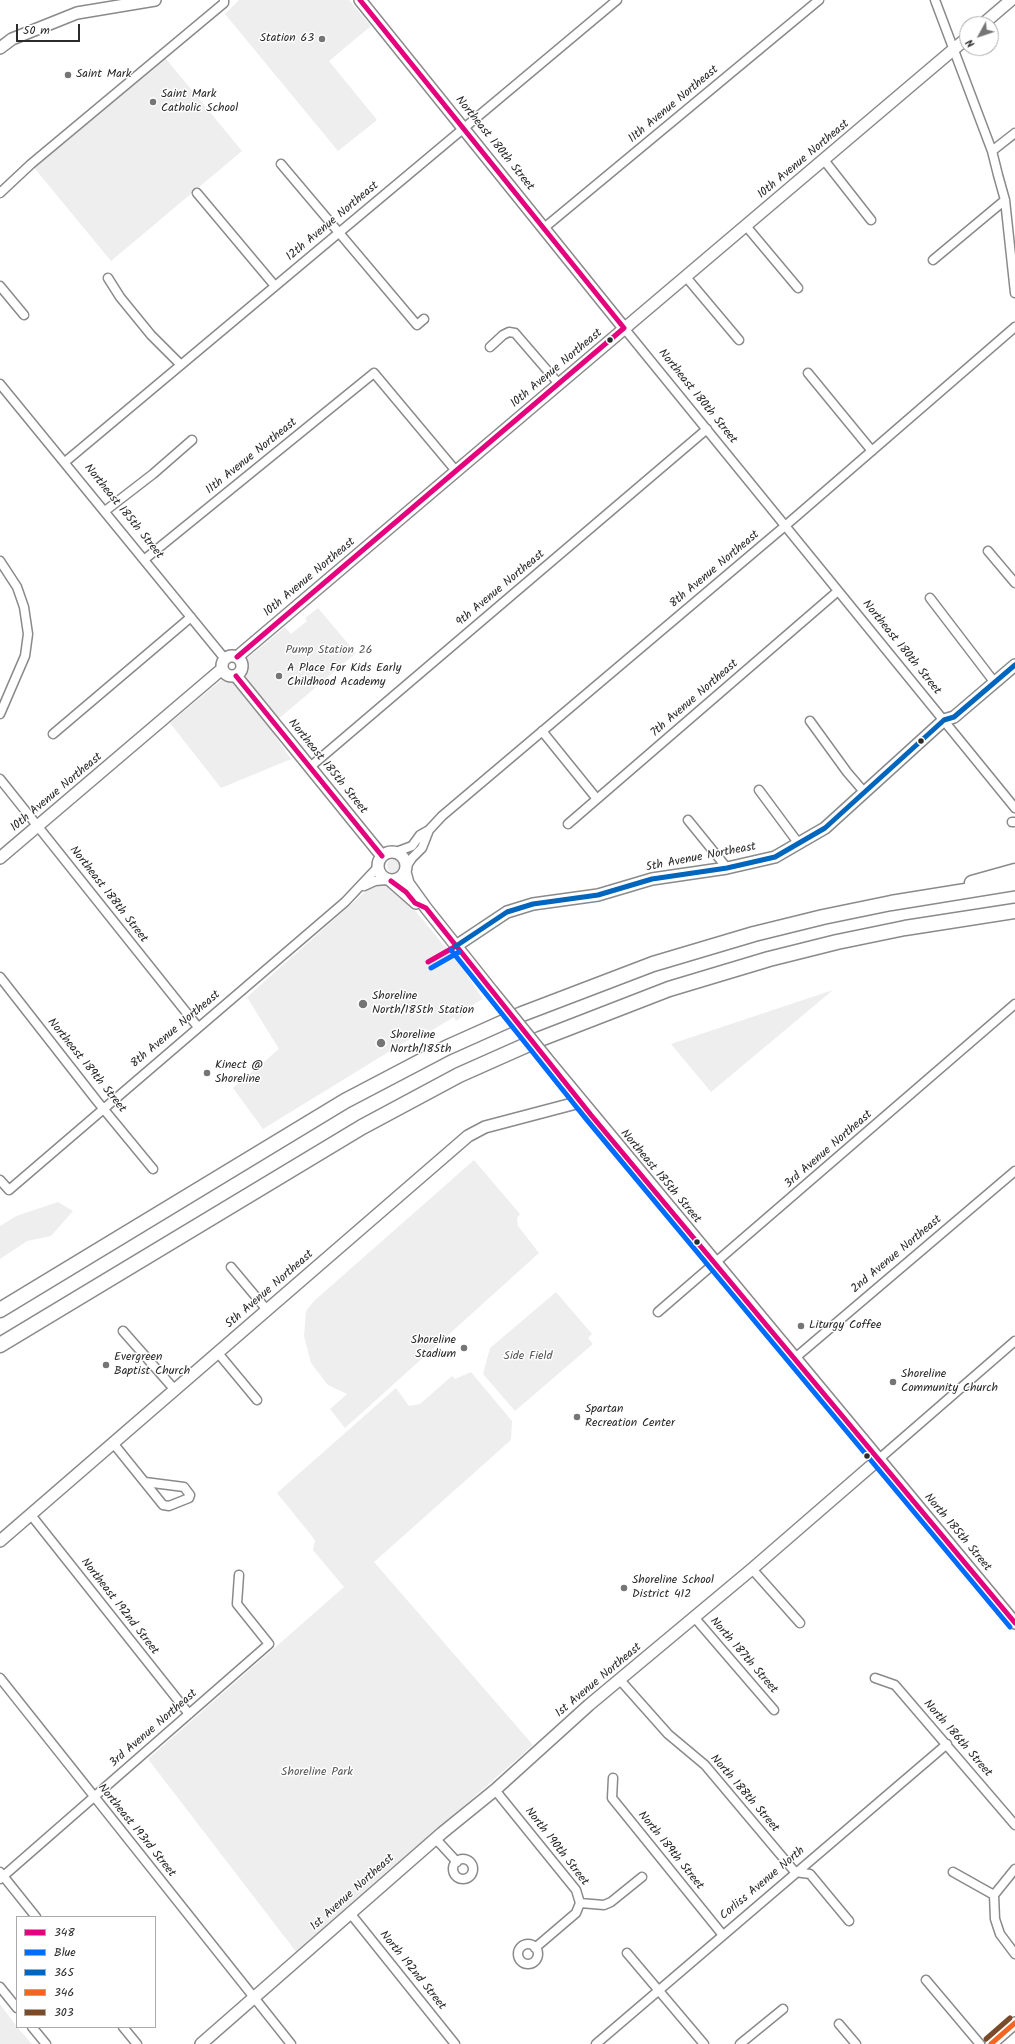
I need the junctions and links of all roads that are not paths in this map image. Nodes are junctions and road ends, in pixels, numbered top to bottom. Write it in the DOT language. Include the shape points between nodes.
graph roads {
  1 [pos="155,0"];
  2 [pos="224,0"];
  3 [pos="360,0"];
  4 [pos="618,0"];
  5 [pos="819,0"];
  6 [pos="935,0"];
  7 [pos="1011,0"];
  8 [pos="992,16"];
  9 [pos="959,45"];
  10 [pos="0,48"];
  11 [pos="954,49"];
  12 [pos="465,128"];
  13 [pos="1015,133"];
  14 [pos="992,151"];
  15 [pos="824,160"];
  16 [pos="281,164"];
  17 [pos="0,193"];
  18 [pos="197,193"];
  19 [pos="1004,200"];
  20 [pos="871,220"];
  21 [pos="746,226"];
  22 [pos="544,228"];
  23 [pos="339,233"];
  24 [pos="933,260"];
  25 [pos="686,277"];
  26 [pos="108,278"];
  27 [pos="0,286"];
  28 [pos="275,286"];
  29 [pos="798,288"];
  30 [pos="1015,293"];
  31 [pos="24,315"];
  32 [pos="424,319"];
  33 [pos="1015,327"];
  34 [pos="624,328"];
  35 [pos="739,340"];
  36 [pos="490,347"];
  37 [pos="180,364"];
  38 [pos="808,373"];
  39 [pos="0,384"];
  40 [pos="559,384"];
  41 [pos="706,429"];
  42 [pos="192,440"];
  43 [pos="872,451"];
  44 [pos="65,462"];
  45 [pos="456,471"];
  46 [pos="105,511"];
  47 [pos="785,526"];
  48 [pos="988,551"];
  49 [pos="145,559"];
  50 [pos="0,561"];
  51 [pos="1015,583"];
  52 [pos="838,591"];
  53 [pos="930,598"];
  54 [pos="191,617"];
  55 [pos="236,657"];
  56 [pos="223,664"];
  57 [pos="1015,665"];
  58 [pos="236,676"];
  59 [pos="995,683"];
  60 [pos="0,714"];
  61 [pos="944,720"];
  62 [pos="810,721"];
  63 [pos="542,731"];
  64 [pos="53,734"];
  65 [pos="310,767"];
  66 [pos="0,778"];
  67 [pos="759,790"];
  68 [pos="865,793"];
  69 [pos="598,799"];
  70 [pos="1015,808"];
  71 [pos="688,820"];
  72 [pos="568,824"];
  73 [pos="38,826"];
  74 [pos="429,830"];
  75 [pos="799,844"];
  76 [pos="396,852"];
  77 [pos="382,856"];
  78 [pos="0,858"];
  79 [pos="378,867"];
  80 [pos="727,868"];
  81 [pos="406,870"];
  82 [pos="1015,871"];
  83 [pos="389,880"];
  84 [pos="1015,884"];
  85 [pos="359,889"];
  86 [pos="926,897"];
  87 [pos="426,908"];
  88 [pos="1015,911"];
  89 [pos="456,946"];
  90 [pos="0,977"];
  91 [pos="1015,1004"];
  92 [pos="198,1027"];
  93 [pos="580,1102"];
  94 [pos="104,1109"];
  95 [pos="153,1169"];
  96 [pos="1015,1171"];
  97 [pos="0,1180"];
  98 [pos="715,1263"];
  99 [pos="231,1267"];
  100 [pos="0,1310"];
  101 [pos="267,1310"];
  102 [pos="658,1312"];
  103 [pos="123,1331"];
  104 [pos="1015,1341"];
  105 [pos="0,1345"];
  106 [pos="218,1353"];
  107 [pos="795,1358"];
  108 [pos="175,1390"];
  109 [pos="257,1400"];
  110 [pos="113,1443"];
  111 [pos="879,1459"];
  112 [pos="145,1482"];
  113 [pos="31,1514"];
  114 [pos="0,1541"];
  115 [pos="752,1569"];
  116 [pos="239,1575"];
  117 [pos="694,1617"];
  118 [pos="1015,1622"];
  119 [pos="800,1623"];
  120 [pos="0,1678"];
  121 [pos="875,1678"];
  122 [pos="620,1680"];
  123 [pos="774,1710"];
  124 [pos="189,1714"];
  125 [pos="947,1744"];
  126 [pos="613,1778"];
  127 [pos="495,1790"];
  128 [pos="94,1797"];
  129 [pos="1015,1825"];
  130 [pos="435,1838"];
  131 [pos="457,1862"];
  132 [pos="1015,1869"];
  133 [pos="796,1872"];
  134 [pos="953,1872"];
  135 [pos="1,1876"];
  136 [pos="642,1877"];
  137 [pos="994,1895"];
  138 [pos="580,1903"];
  139 [pos="350,1913"];
  140 [pos="35,1916"];
  141 [pos="849,1921"];
  142 [pos="722,1934"];
  143 [pos="535,1948"];
  144 [pos="627,1953"];
  145 [pos="1015,1954"];
  146 [pos="926,1980"];
  147 [pos="0,1987"];
  148 [pos="659,1990"];
  149 [pos="255,1998"];
  150 [pos="16,2007"];
  151 [pos="783,2009"];
  152 [pos="1015,2023"];
  153 [pos="839,2024"];
  154 [pos="33,2028"];
  155 [pos="124,2028"];
  156 [pos="46,2044"];
  157 [pos="137,2044"];
  158 [pos="201,2044"];
  159 [pos="292,2044"];
  160 [pos="455,2044"];
  161 [pos="596,2044"];
  162 [pos="704,2044"];
  163 [pos="740,2044"];
  164 [pos="856,2044"];
  165 [pos="980,2044"];
  166 [pos="991,2044"];
  1 -- 10 [label="street" via="77,13 12,39"];
  2 -- 17 [label="street"];
  3 -- 12 [label="street, Northeast 180th Street"];
  4 -- 12 [label="street, 12th Avenue Northeast"];
  5 -- 22 [label="street, 11th Avenue Northeast"];
  6 -- 11 [label="street"];
  7 -- 8 [label="street"];
  9 -- 11 [label="street, 10th Avenue Northeast"];
  11 -- 14 [label="street"];
  11 -- 15 [label="street, 10th Avenue Northeast"];
  12 -- 22 [label="street, Northeast 180th Street"];
  12 -- 23 [label="street, 12th Avenue Northeast"];
  13 -- 14 [label="street"];
  14 -- 19 [label="street"];
  15 -- 20 [label="street"];
  15 -- 21 [label="street, 10th Avenue Northeast"];
  16 -- 23 [label="street"];
  18 -- 28 [label="street"];
  19 -- 24 [label="street"];
  19 -- 30 [label="street"];
  21 -- 25 [label="street, 10th Avenue Northeast"];
  21 -- 29 [label="street"];
  22 -- 34 [label="street, Northeast 180th Street"];
  23 -- 28 [label="street, 12th Avenue Northeast"];
  23 -- 32 [label="street" via="417,325"];
  25 -- 34 [label="street, 10th Avenue Northeast"];
  25 -- 35 [label="street"];
  26 -- 37 [label="street" via="151,335"];
  27 -- 31 [label="street"];
  28 -- 37 [label="street, 12th Avenue Northeast"];
  33 -- 43 [label="street, 8th Avenue Northeast"];
  34 -- 40 [label="street, 10th Avenue Northeast"];
  34 -- 41 [label="street, Northeast 180th Street"];
  36 -- 40 [label="street" via="503,335 515,333"];
  37 -- 44 [label="street, 12th Avenue Northeast"];
  38 -- 43 [label="street"];
  39 -- 44 [label="street, Northeast 185th Street"];
  40 -- 45 [label="street, 10th Avenue Northeast"];
  41 -- 47 [label="street, Northeast 180th Street"];
  41 -- 65 [label="street, 9th Avenue Northeast"];
  42 -- 46 [label="street"];
  43 -- 47 [label="street, 8th Avenue Northeast"];
  44 -- 46 [label="street, Northeast 185th Street"];
  45 -- 49 [label="street, 11th Avenue Northeast" via="374,373"];
  45 -- 55 [label="street, 10th Avenue Northeast"];
  46 -- 49 [label="street, Northeast 185th Street"];
  47 -- 52 [label="street, Northeast 180th Street"];
  47 -- 63 [label="street, 8th Avenue Northeast"];
  48 -- 51 [label="street"];
  49 -- 54 [label="street, Northeast 185th Street"];
  50 -- 60 [label="street" via="17,586 24,607 28,634 25,656"];
  52 -- 61 [label="street, Northeast 180th Street"];
  52 -- 69 [label="street, 7th Avenue Northeast"];
  53 -- 59 [label="street"];
  54 -- 56 [label="street, Northeast 185th Street"];
  54 -- 64 [label="street"];
  55 -- 56 [label="street" via="231,656"];
  55 -- 58 [label="street" via="242,665"];
  56 -- 58 [label="street" via="227,675"];
  56 -- 73 [label="street, 10th Avenue Northeast"];
  57 -- 59 [label="street, 5th Avenue Northeast"];
  58 -- 65 [label="street, Northeast 185th Street"];
  59 -- 61 [label="street, 5th Avenue Northeast" via="954,717"];
  61 -- 68 [label="street, 5th Avenue Northeast"];
  61 -- 70 [label="street, Northeast 180th Street"];
  62 -- 68 [label="street"];
  63 -- 69 [label="street"];
  63 -- 74 [label="street, 8th Avenue Northeast"];
  65 -- 77 [label="street, Northeast 185th Street"];
  66 -- 73 [label="street, Northeast 188th Street"];
  67 -- 75 [label="street"];
  68 -- 75 [label="street, 5th Avenue Northeast" via="825,828"];
  69 -- 72 [label="street, 7th Avenue Northeast"];
  71 -- 80 [label="street"];
  73 -- 78 [label="street, 10th Avenue Northeast"];
  73 -- 92 [label="street, Northeast 188th Street"];
  74 -- 76 [label="street, 8th Avenue Northeast" via="420,835 412,846"];
  74 -- 81 [label="street, 8th Avenue Northeast" via="422,848 412,858"];
  75 -- 80 [label="street, 5th Avenue Northeast" via="775,857"];
  76 -- 77 [label="street"];
  76 -- 81 [label="street" via="404,858"];
  77 -- 79 [label="street"];
  79 -- 83 [label="street" via="381,875"];
  79 -- 85 [label="street, 8th Avenue Northeast"];
  80 -- 89 [label="street, 5th Avenue Northeast" via="652,879 598,895 533,904 507,912"];
  81 -- 83 [label="street" via="400,879"];
  81 -- 87 [label="street, Northeast 185th Street" via="408,882"];
  82 -- 86 [label="highway"];
  83 -- 85 [label="street, 8th Avenue Northeast" via="375,881"];
  83 -- 87 [label="street, Northeast 185th Street"];
  84 -- 86 [label="highway"];
  85 -- 92 [label="street, 8th Avenue Northeast" via="235,998"];
  86 -- 100 [label="highway" via="822,917 707,948 587,988 490,1028 345,1101"];
  87 -- 89 [label="street, Northeast 185th Street"];
  88 -- 105 [label="highway" via="905,928 769,959 669,989 540,1039 459,1075 362,1127"];
  89 -- 93 [label="street, Northeast 185th Street, bridge"];
  90 -- 94 [label="street, Northeast 189th Street"];
  91 -- 98 [label="street, 3rd Avenue Northeast"];
  92 -- 94 [label="street, 8th Avenue Northeast"];
  93 -- 98 [label="street, Northeast 185th Street"];
  93 -- 101 [label="street, 5th Avenue Northeast" via="485,1127 468,1136"];
  94 -- 95 [label="street, Northeast 189th Street"];
  94 -- 97 [label="street, 8th Avenue Northeast" via="9,1190"];
  96 -- 107 [label="street, 2nd Avenue Northeast"];
  98 -- 102 [label="street, 3rd Avenue Northeast"];
  98 -- 107 [label="street, Northeast 185th Street"];
  99 -- 101 [label="street"];
  101 -- 106 [label="street, 5th Avenue Northeast"];
  103 -- 108 [label="street"];
  104 -- 111 [label="street, 1st Avenue Northeast"];
  106 -- 108 [label="street, 5th Avenue Northeast"];
  106 -- 109 [label="street"];
  107 -- 111 [label="street, Northeast 185th Street"];
  108 -- 110 [label="street, 5th Avenue Northeast"];
  110 -- 112 [label="street"];
  110 -- 113 [label="street, 5th Avenue Northeast"];
  111 -- 115 [label="street, 1st Avenue Northeast"];
  111 -- 118 [label="street, North 185th Street"];
  112 -- 112 [label="street" via="184,1487 190,1495 169,1506 163,1504"];
  113 -- 114 [label="street, 5th Avenue Northeast"];
  113 -- 124 [label="street, Northeast 192nd Street"];
  115 -- 117 [label="street, 1st Avenue Northeast"];
  115 -- 119 [label="street"];
  116 -- 124 [label="street, 3rd Avenue Northeast" via="237,1604 269,1644"];
  117 -- 122 [label="street, 1st Avenue Northeast"];
  117 -- 123 [label="street, North 187th Street"];
  120 -- 128 [label="street, Northeast 193rd Street"];
  121 -- 125 [label="street, North 186th Street" via="895,1685"];
  122 -- 127 [label="street, 1st Avenue Northeast"];
  122 -- 133 [label="street, North 188th Street" via="668,1734 705,1765"];
  124 -- 128 [label="street, 3rd Avenue Northeast"];
  125 -- 129 [label="street, North 186th Street"];
  125 -- 133 [label="street, Corliss Avenue North"];
  126 -- 142 [label="street, North 189th Street" via="612,1798"];
  127 -- 130 [label="street, 1st Avenue Northeast"];
  127 -- 138 [label="street, North 190th Street" via="576,1890"];
  128 -- 135 [label="street, 3rd Avenue Northeast"];
  128 -- 149 [label="street, Northeast 193rd Street"];
  130 -- 131 [label="street"];
  130 -- 139 [label="street, 1st Avenue Northeast"];
  132 -- 137 [label="street"];
  133 -- 141 [label="street, North 188th Street" via="810,1874"];
  133 -- 142 [label="street, Corliss Avenue North"];
  134 -- 137 [label="street"];
  135 -- 140 [label="street"];
  136 -- 138 [label="street, North 190th Street" via="604,1906"];
  137 -- 145 [label="street" via="995,1919 1000,1934"];
  138 -- 143 [label="street" via="576,1913"];
  139 -- 149 [label="street, 1st Avenue Northeast"];
  139 -- 160 [label="street, North 192nd Street"];
  142 -- 148 [label="street, Corliss Avenue North"];
  144 -- 148 [label="street"];
  146 -- 165 [label="street"];
  147 -- 150 [label="street"];
  148 -- 161 [label="street, Corliss Avenue North"];
  148 -- 162 [label="street"];
  149 -- 158 [label="street, 1st Avenue Northeast"];
  149 -- 159 [label="street, Northeast 193rd Street"];
  151 -- 163 [label="street"];
  152 -- 166 [label="street"];
  153 -- 164 [label="street"];
  154 -- 156 [label="street"];
  155 -- 157 [label="street"];
}
